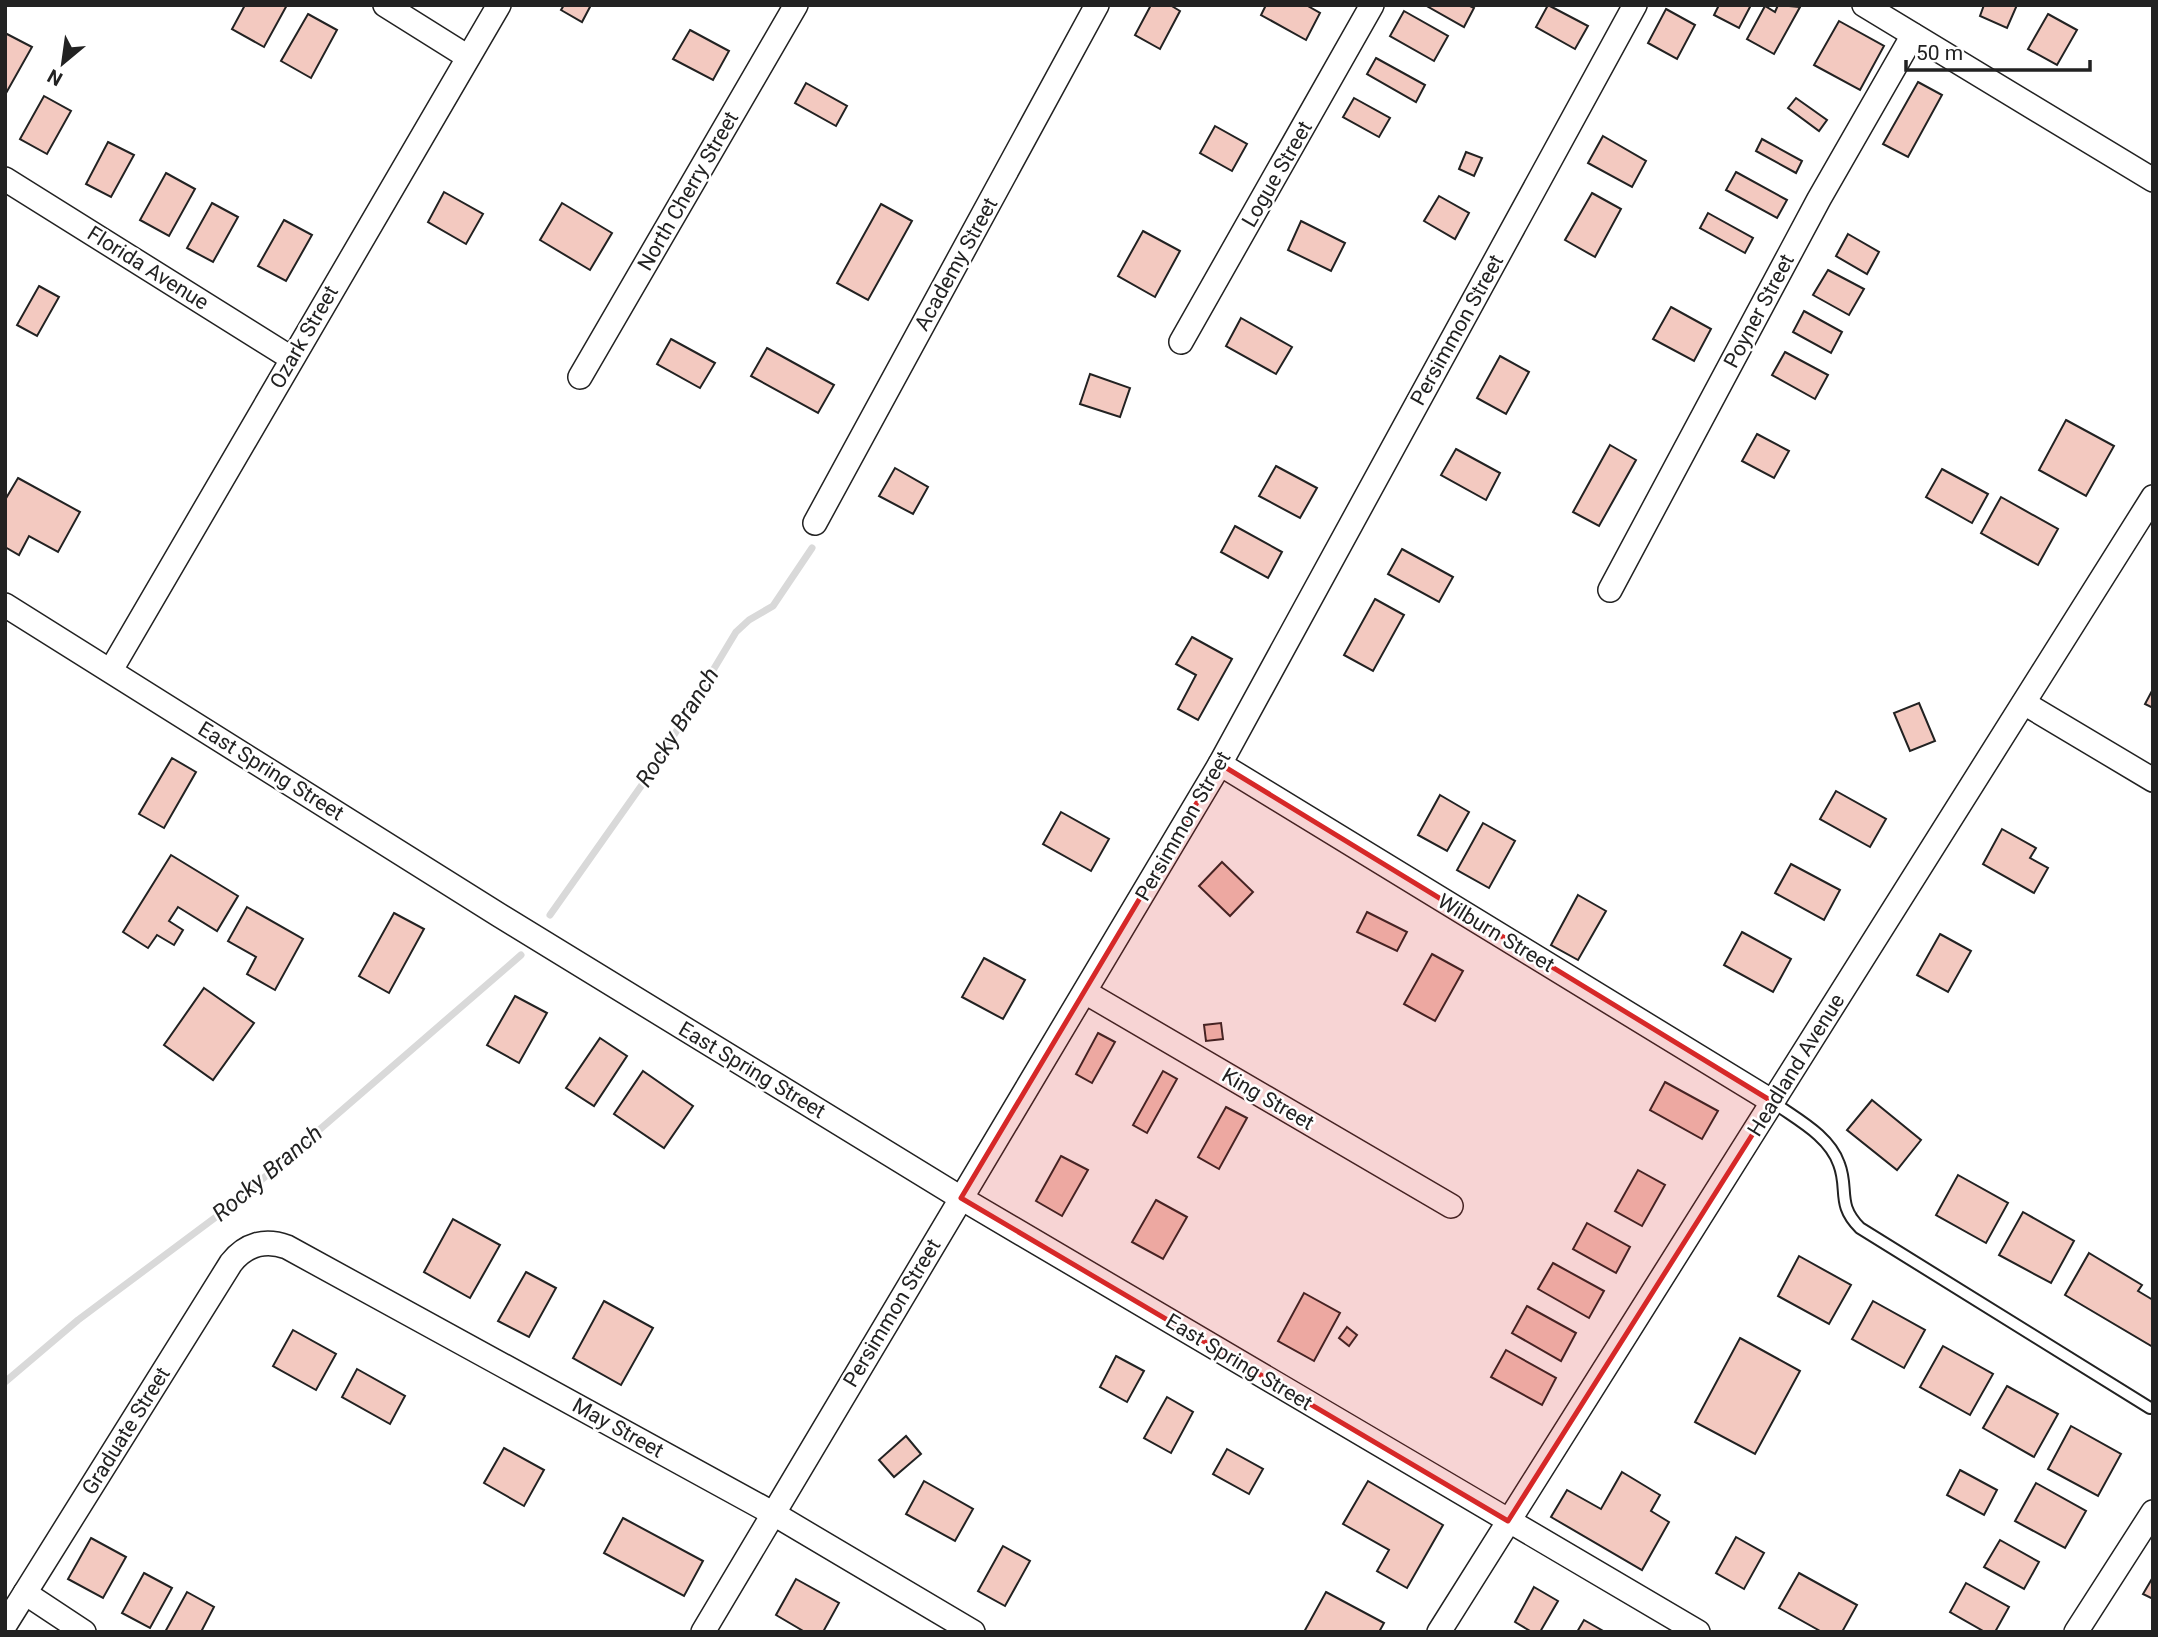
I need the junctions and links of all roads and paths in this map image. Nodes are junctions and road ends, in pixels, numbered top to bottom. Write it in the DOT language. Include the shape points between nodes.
graph roads {
  1 [pos="385,5"];
  2 [pos="499,5"];
  3 [pos="796,5"];
  4 [pos="1097,5"];
  5 [pos="1372,5"];
  6 [pos="1635,5"];
  7 [pos="1864,5"];
  8 [pos="1913,35"];
  9 [pos="468,57"];
  10 [pos="5,179"];
  11 [pos="2153,180"];
  12 [pos="1181,342"];
  13 [pos="291,358"];
  14 [pos="580,377"];
  15 [pos="2153,497"];
  16 [pos="815,523"];
  17 [pos="1611,590"];
  18 [pos="5,605"];
  19 [pos="110,670"];
  20 [pos="2024,703"];
  21 [pos="1220,764"];
  22 [pos="2153,780"];
  23 [pos="1084,992"];
  24 [pos="1773,1102"];
  25 [pos="961,1198"];
  26 [pos="1451,1206"];
  27 [pos="255,1245"];
  28 [pos="2150,1408"];
  29 [pos="2153,1512"];
  30 [pos="774,1514"];
  31 [pos="1508,1521"];
  32 [pos="25,1593"];
  33 [pos="5,1625"];
  34 [pos="84,1632"];
  35 [pos="703,1632"];
  36 [pos="973,1632"];
  37 [pos="1438,1632"];
  38 [pos="1698,1632"];
  39 [pos="2076,1632"];
  1 -- 9 [label="street"];
  2 -- 9 [label="street, Ozark Street"];
  3 -- 14 [label="street, North Cherry Street"];
  4 -- 16 [label="street, Academy Street"];
  5 -- 12 [label="street, Logue Street"];
  6 -- 21 [label="street, Persimmon Street"];
  7 -- 8 [label="street"];
  8 -- 11 [label="street"];
  8 -- 17 [label="street, Poyner Street" via="1819,199"];
  9 -- 13 [label="street, Ozark Street"];
  10 -- 13 [label="street, Florida Avenue"];
  13 -- 19 [label="street, Ozark Street"];
  15 -- 20 [label="street, Headland Avenue"];
  18 -- 19 [label="street, East Spring Street"];
  19 -- 25 [label="street, East Spring Street"];
  20 -- 22 [label="street"];
  20 -- 24 [label="street, Headland Avenue"];
  21 -- 23 [label="street, Persimmon Street"];
  21 -- 24 [label="street, Wilburn Street"];
  23 -- 25 [label="street, Persimmon Street"];
  23 -- 26 [label="street, King Street"];
  24 -- 28 [label="lane" via="1828,1143 1840,1166 1842,1199 1860,1228"];
  24 -- 31 [label="street, Headland Avenue"];
  25 -- 30 [label="street, Persimmon Street"];
  25 -- 31 [label="street, East Spring Street"];
  27 -- 30 [label="street, May Street" via="266,1242 287,1247"];
  27 -- 32 [label="street, Graduate Street" via="231,1263"];
  29 -- 39 [label="street"];
  30 -- 35 [label="street, Persimmon Street"];
  30 -- 36 [label="street, May Street"];
  31 -- 37 [label="street, Headland Avenue"];
  31 -- 38 [label="street, East Spring Street"];
  32 -- 33 [label="street, Graduate Street"];
  32 -- 34 [label="street"];
}
